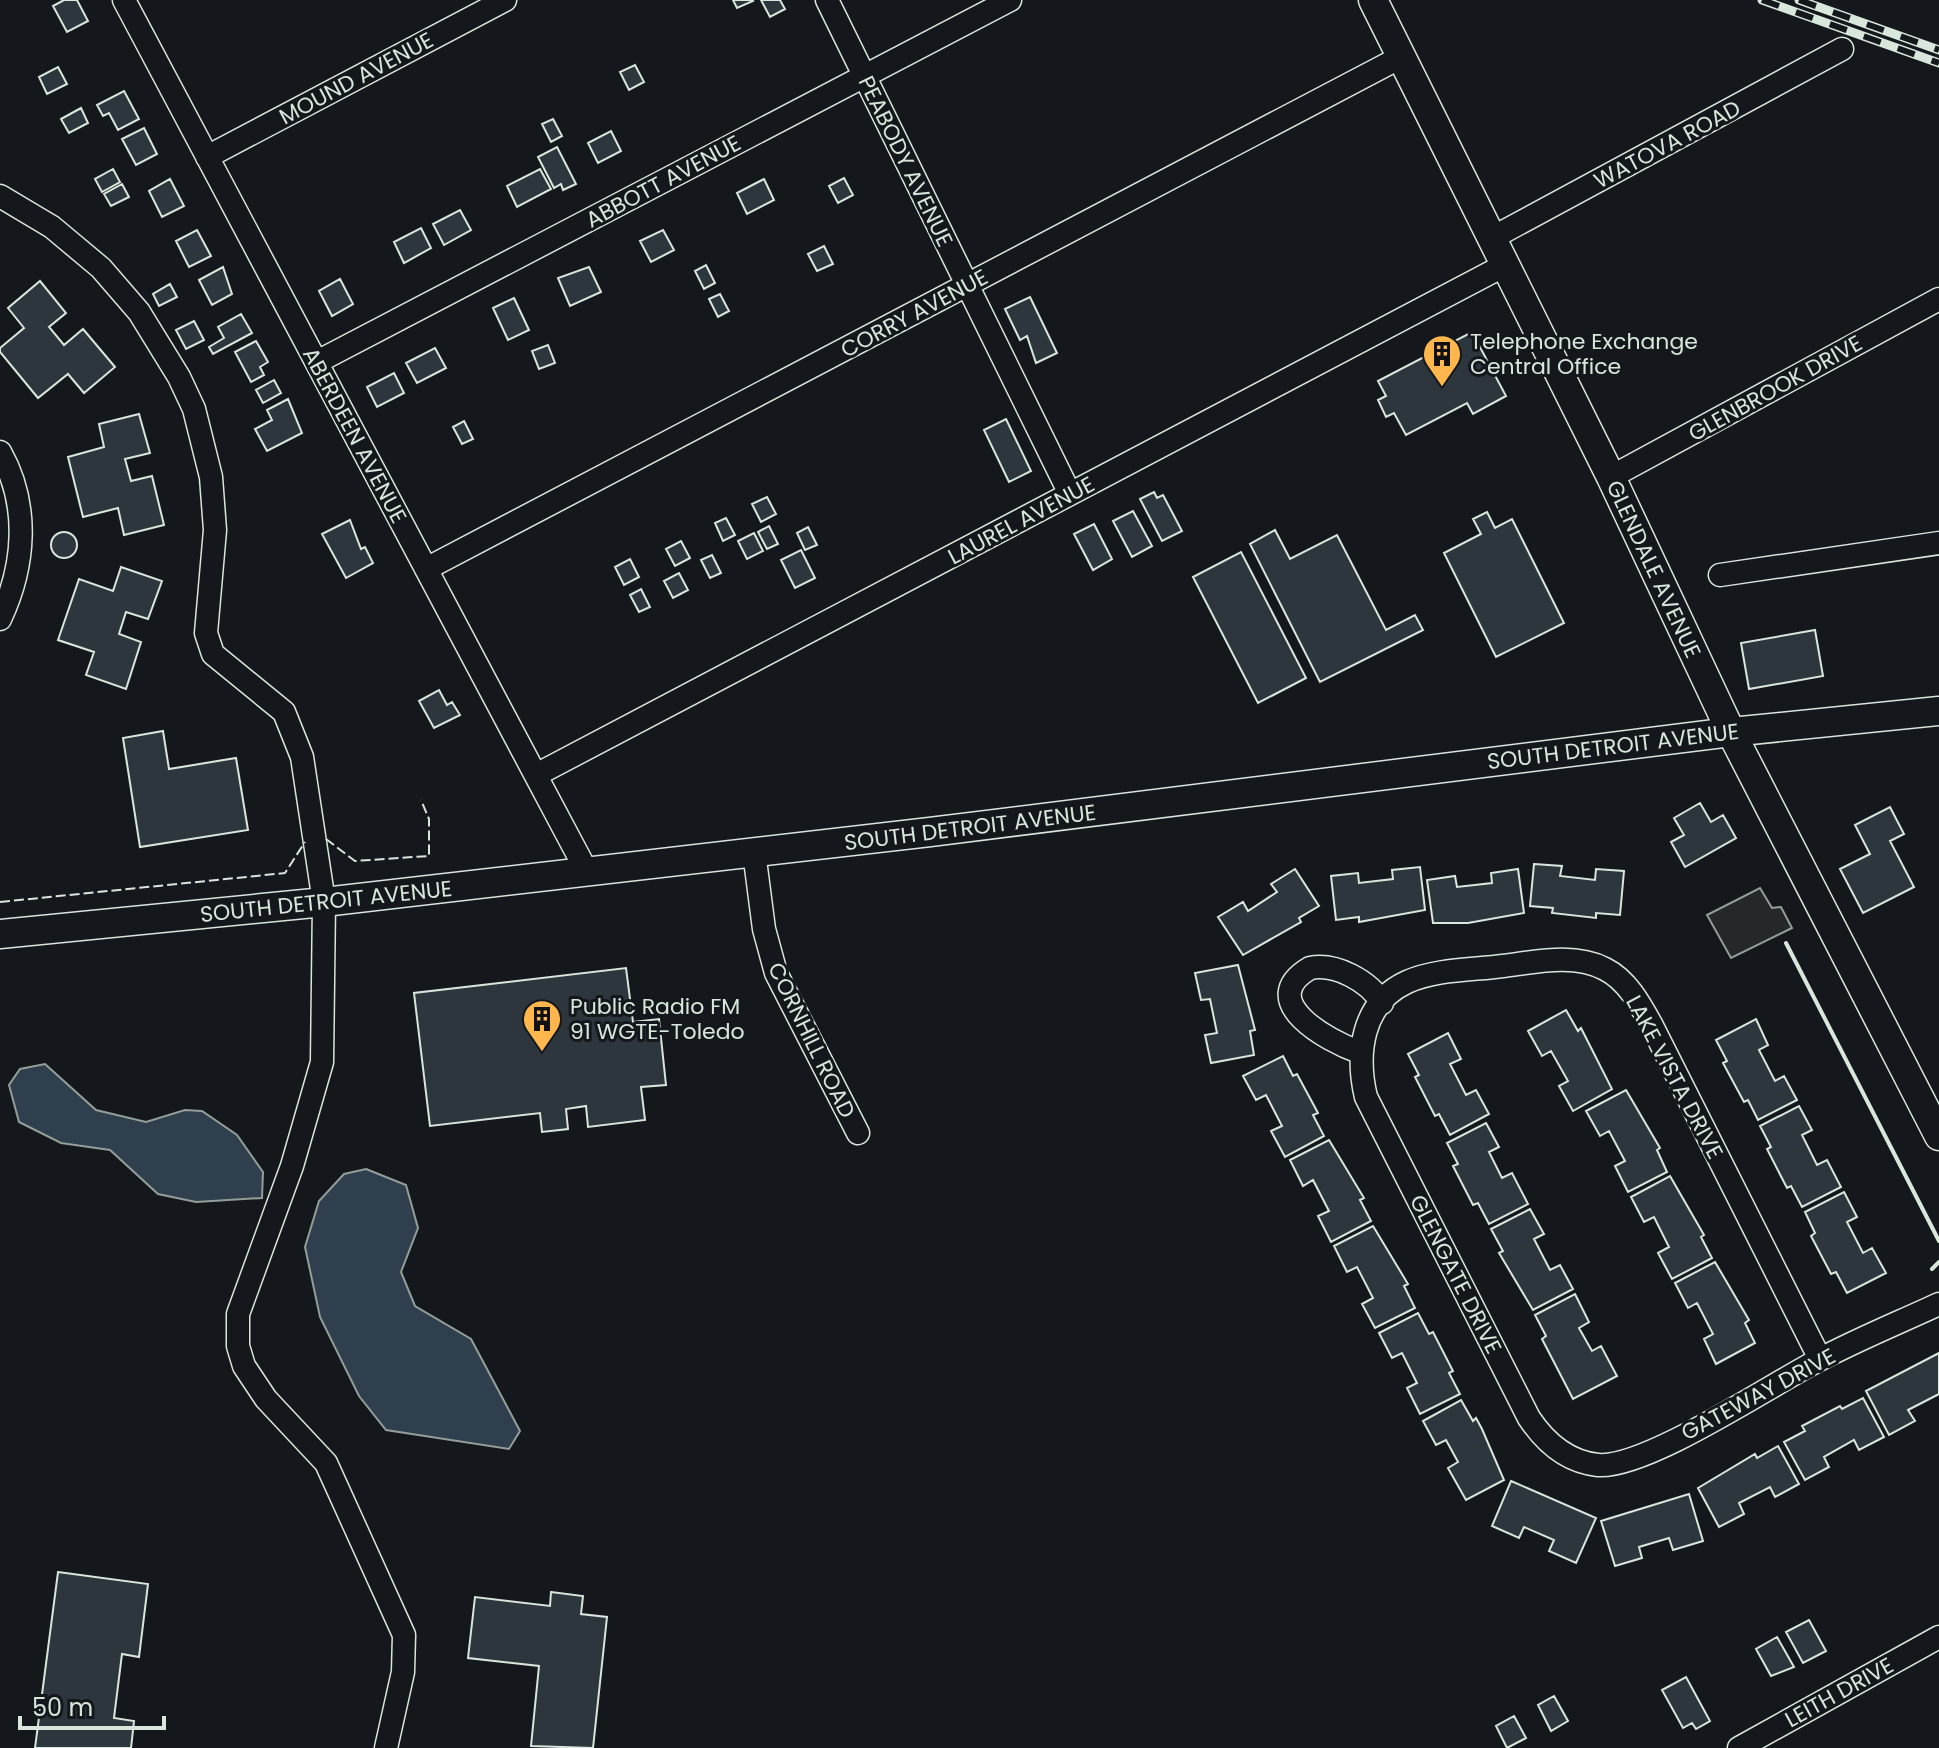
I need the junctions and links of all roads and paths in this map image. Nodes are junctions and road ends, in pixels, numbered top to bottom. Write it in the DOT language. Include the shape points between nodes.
graph roads {
  1 [pos="124,0"];
  2 [pos="505,0"];
  3 [pos="827,0"];
  4 [pos="1010,0"];
  5 [pos="1373,0"];
  6 [pos="1842,49"];
  7 [pos="1401,57"];
  8 [pos="864,75"];
  9 [pos="207,157"];
  10 [pos="0,196"];
  11 [pos="1492,238"];
  12 [pos="1505,265"];
  13 [pos="967,285"];
  14 [pos="1939,299"];
  15 [pos="317,362"];
  16 [pos="0,452"];
  17 [pos="1611,477"];
  18 [pos="1070,494"];
  19 [pos="1939,543"];
  20 [pos="426,569"];
  21 [pos="1720,575"];
  22 [pos="0,619"];
  23 [pos="1939,711"];
  24 [pos="1731,732"];
  25 [pos="536,775"];
  26 [pos="754,852"];
  27 [pos="586,870"];
  28 [pos="324,902"];
  29 [pos="0,934"];
  30 [pos="1382,1003"];
  31 [pos="1359,1062"];
  32 [pos="858,1133"];
  33 [pos="1939,1136"];
  34 [pos="1939,1304"];
  35 [pos="1820,1359"];
  36 [pos="1574,1459"];
  37 [pos="1939,1637"];
  38 [pos="386,1748"];
  39 [pos="1739,1748"];
  1 -- 9 [label="street, ABERDEEN AVENUE"];
  2 -- 9 [label="street, MOUND AVENUE"];
  3 -- 8 [label="street, PEABODY AVENUE"];
  4 -- 8 [label="street, ABBOTT AVENUE"];
  5 -- 7 [label="main road, GLENDALE AVENUE"];
  6 -- 11 [label="street, WATOVA ROAD"];
  7 -- 11 [label="main road, GLENDALE AVENUE"];
  7 -- 13 [label="street, CORRY AVENUE"];
  8 -- 13 [label="street, PEABODY AVENUE"];
  8 -- 15 [label="street, ABBOTT AVENUE"];
  9 -- 15 [label="street, ABERDEEN AVENUE"];
  10 -- 28 [label="street" via="61,233 101,268 160,343 194,409 214,500 206,633 213,654 284,712 294,730"];
  11 -- 12 [label="main road, GLENDALE AVENUE"];
  12 -- 17 [label="main road, GLENDALE AVENUE"];
  12 -- 18 [label="street, LAUREL AVENUE"];
  13 -- 18 [label="street, PEABODY AVENUE"];
  13 -- 20 [label="street, CORRY AVENUE"];
  14 -- 17 [label="street, GLENBROOK DRIVE"];
  15 -- 20 [label="street, ABERDEEN AVENUE"];
  16 -- 22 [label="street" via="16,493 22,537 11,595"];
  17 -- 24 [label="main road, GLENDALE AVENUE"];
  18 -- 25 [label="street, LAUREL AVENUE"];
  19 -- 21 [label="street"];
  20 -- 25 [label="street, ABERDEEN AVENUE"];
  23 -- 24 [label="main road, SOUTH DETROIT AVENUE"];
  24 -- 26 [label="main road, SOUTH DETROIT AVENUE"];
  24 -- 33 [label="main road, GLENDALE AVENUE"];
  25 -- 27 [label="street, ABERDEEN AVENUE"];
  26 -- 27 [label="main road, SOUTH DETROIT AVENUE"];
  26 -- 32 [label="street, CORNHILL ROAD" via="776,973"];
  27 -- 28 [label="main road, SOUTH DETROIT AVENUE"];
  28 -- 29 [label="main road, SOUTH DETROIT AVENUE"];
  28 -- 38 [label="street" via="324,1030 317,1086 236,1328 244,1366 256,1388 326,1463 404,1635 403,1672"];
  30 -- 31 [label="street, LAKE VISTA DRIVE" via="1363,1035"];
  30 -- 31 [label="street" via="1338,969 1310,968 1297,977 1291,1005 1300,1018"];
  30 -- 35 [label="street, LAKE VISTA DRIVE" via="1422,977 1556,960 1591,963 1619,979 1649,1020"];
  31 -- 36 [label="street, GLENGATE DRIVE" via="1366,1097 1529,1418 1542,1436"];
  34 -- 35 [label="street, GATEWAY DRIVE"];
  35 -- 36 [label="street, GATEWAY DRIVE" via="1633,1461 1597,1465"];
  37 -- 39 [label="street, LEITH DRIVE"];
}
